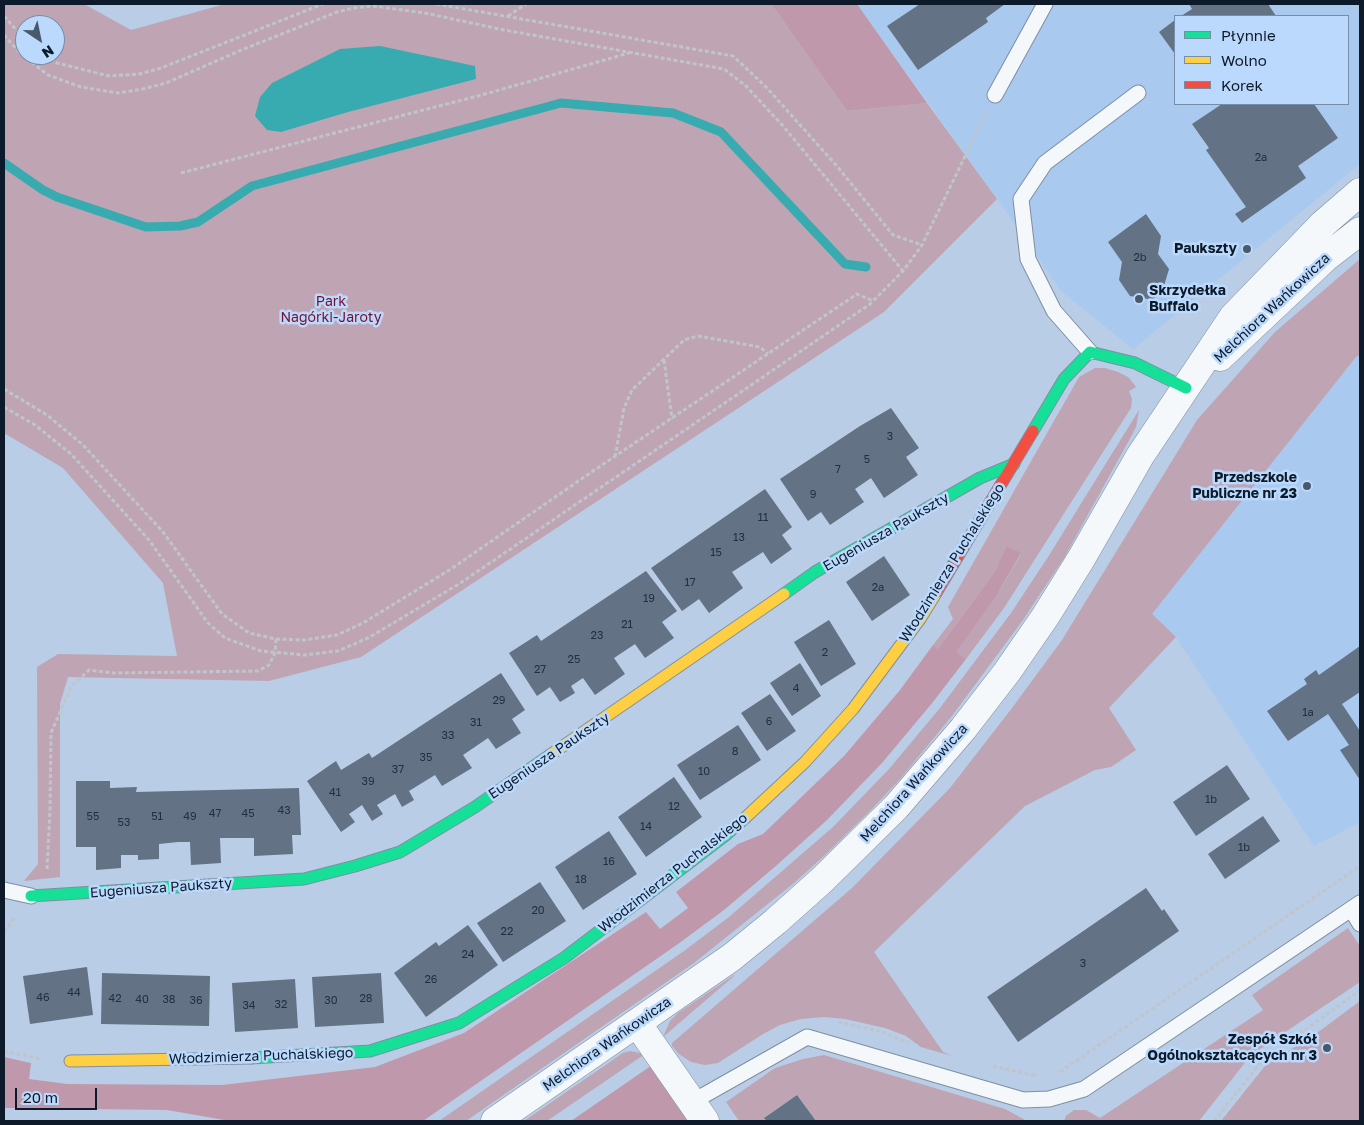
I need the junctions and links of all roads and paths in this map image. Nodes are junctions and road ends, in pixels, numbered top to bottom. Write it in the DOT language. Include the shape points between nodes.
graph roads {
  1 [pos="323,4"];
  2 [pos="436,4"];
  3 [pos="526,4"];
  4 [pos="1045,4"];
  5 [pos="1355,4"];
  6 [pos="1360,11"];
  7 [pos="4,16"];
  8 [pos="507,16"];
  9 [pos="15,29"];
  10 [pos="4,35"];
  11 [pos="632,52"];
  12 [pos="65,65"];
  13 [pos="1138,93"];
  14 [pos="995,95"];
  15 [pos="181,173"];
  16 [pos="1360,192"];
  17 [pos="1360,231"];
  18 [pos="922,245"];
  19 [pos="903,271"];
  20 [pos="874,302"];
  21 [pos="1090,352"];
  22 [pos="768,354"];
  23 [pos="664,359"];
  24 [pos="1186,388"];
  25 [pos="4,389"];
  26 [pos="4,407"];
  27 [pos="672,419"];
  28 [pos="615,457"];
  29 [pos="1014,464"];
  30 [pos="276,639"];
  31 [pos="275,653"];
  32 [pos="1360,866"];
  33 [pos="4,890"];
  34 [pos="31,896"];
  35 [pos="1356,906"];
  36 [pos="12,920"];
  37 [pos="1360,924"];
  38 [pos="4,932"];
  39 [pos="1360,990"];
  40 [pos="637,1023"];
  41 [pos="4,1051"];
  42 [pos="70,1061"];
  43 [pos="993,1066"];
  44 [pos="1057,1074"];
  45 [pos="1040,1077"];
  46 [pos="698,1112"];
  47 [pos="495,1121"];
  48 [pos="1214,1121"];
  1 -- 12 [label="path" via="140,74 109,76"];
  2 -- 8 [label="path"];
  3 -- 8 [label="path"];
  4 -- 14 [label="lane"];
  5 -- 6 [label="path"];
  7 -- 9 [label="path"];
  8 -- 18 [label="path" via="733,56 766,87 836,165 893,235"];
  10 -- 11 [label="path" via="20,53 48,75 82,87 118,93 166,83 337,12 373,6"];
  11 -- 15 [label="path"];
  11 -- 19 [label="path" via="724,68 746,86"];
  13 -- 21 [label="lane" via="1045,163 1021,199 1028,259 1054,311"];
  14 -- 18 [label="path"];
  16 -- 24 [label="street, Melchiora Wańkowicza" via="1323,224 1234,317"];
  17 -- 24 [label="street, Melchiora Wańkowicza" via="1325,258"];
  18 -- 19 [label="path"];
  19 -- 20 [label="path"];
  20 -- 22 [label="path" via="857,294"];
  20 -- 31 [label="path" via="459,584 368,638 338,651 304,655"];
  21 -- 24 [label="street" via="1135,363"];
  21 -- 29 [label="street, Włodzimierza Puchalskiego" via="1064,379"];
  22 -- 23 [label="path" via="760,347 698,336 684,340"];
  22 -- 27 [label="path"];
  23 -- 27 [label="path"];
  23 -- 28 [label="path" via="632,390 624,408"];
  24 -- 40 [label="street, Melchiora Wańkowicza" via="1140,456 1045,617 926,774 865,839 775,922 732,957"];
  25 -- 30 [label="path" via="47,415 83,445 163,532 222,614 249,633"];
  26 -- 31 [label="path" via="71,454 149,540 208,623 225,638 261,652"];
  27 -- 28 [label="path"];
  28 -- 30 [label="path" via="451,569 363,622 337,635 305,640"];
  29 -- 34 [label="street, Eugeniusza Paukszty" via="980,478 815,572 475,807 400,852 304,879"];
  29 -- 42 [label="street, Włodzimierza Puchalskiego" via="920,619 853,709 805,762 727,834 564,958 459,1023 370,1051 265,1058"];
  30 -- 31 [label="path"];
  31 -- 34 [label="path" via="269,665 258,671 113,673 89,670 71,687 51,733 47,872"];
  32 -- 44 [label="path"];
  33 -- 34 [label="lane"];
  35 -- 37 [label="lane"];
  35 -- 46 [label="lane" via="1084,1089 1049,1100 1023,1100 807,1037"];
  36 -- 38 [label="path"];
  39 -- 48 [label="path" via="1260,1062"];
  40 -- 46 [label="street"];
  40 -- 47 [label="street, Melchiora Wańkowicza"];
  41 -- 42 [label="path" via="52,1061"];
  43 -- 45 [label="path"];
}
